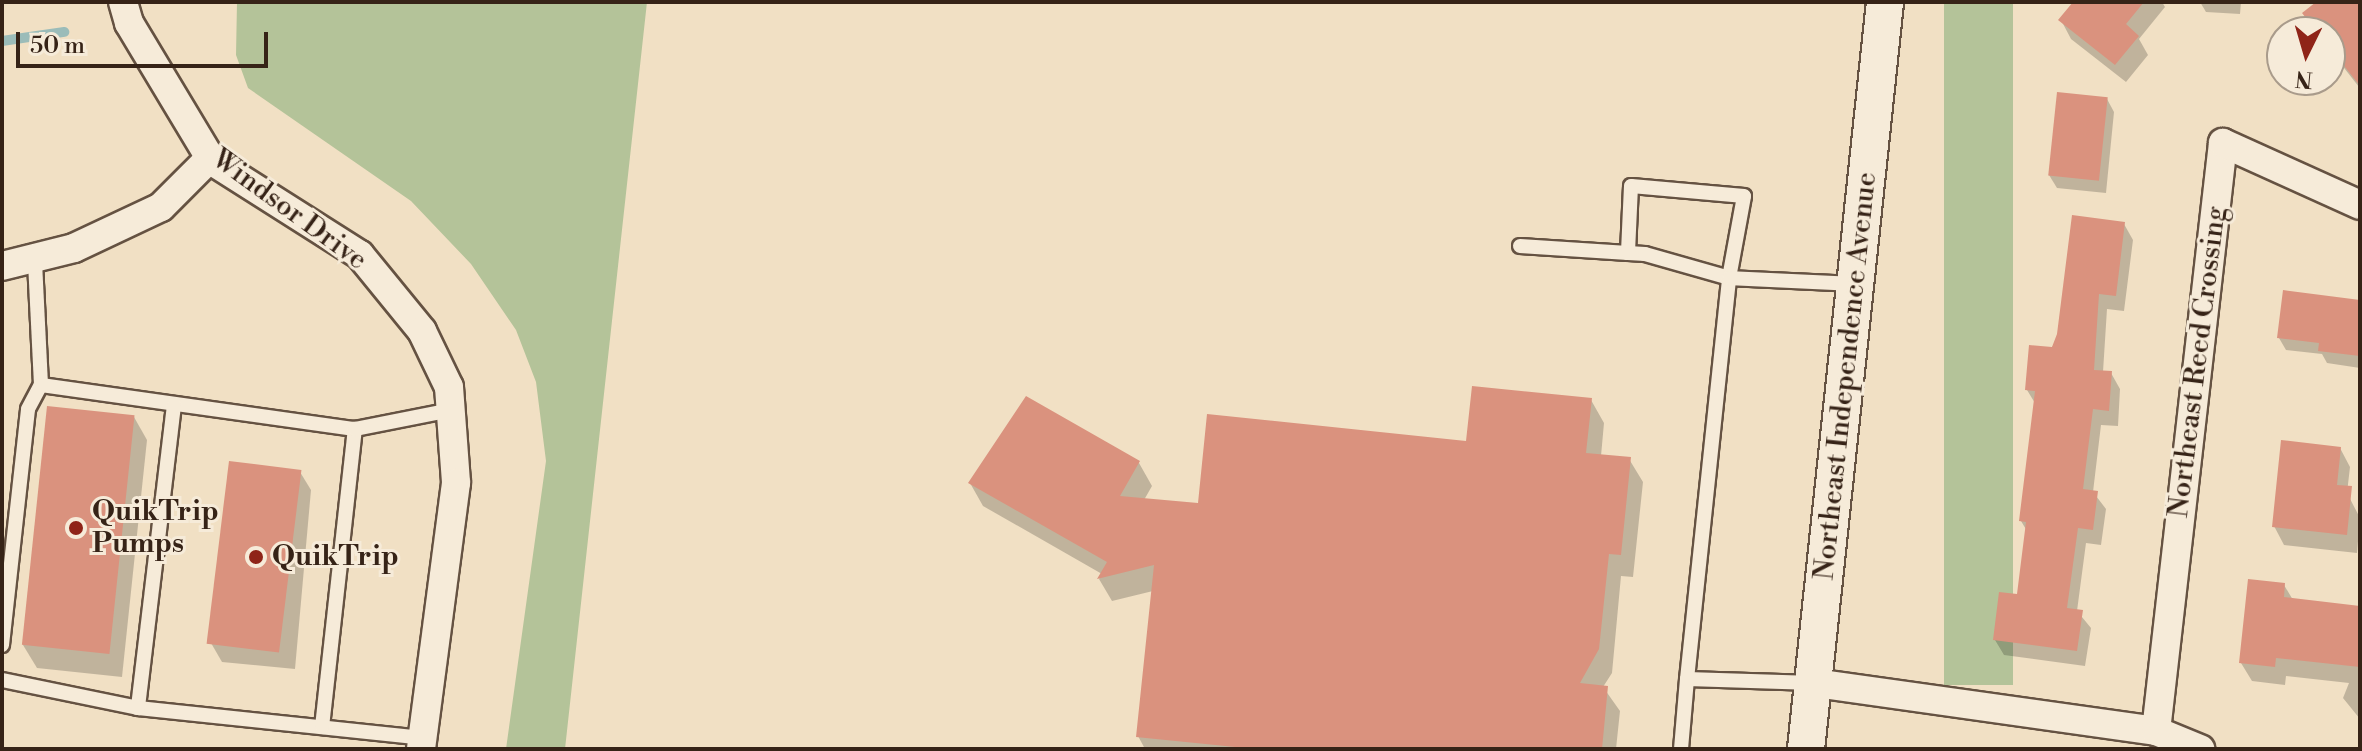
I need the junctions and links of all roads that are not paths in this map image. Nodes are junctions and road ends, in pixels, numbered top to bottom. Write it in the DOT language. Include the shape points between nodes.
graph roads {
  1 [pos="123,2"];
  2 [pos="1885,2"];
  3 [pos="210,158"];
  4 [pos="2360,205"];
  5 [pos="1520,246"];
  6 [pos="1628,253"];
  7 [pos="35,262"];
  8 [pos="2,266"];
  9 [pos="1729,278"];
  10 [pos="1856,284"];
  11 [pos="41,385"];
  12 [pos="174,405"];
  13 [pos="451,410"];
  14 [pos="355,429"];
  15 [pos="2,645"];
  16 [pos="1687,679"];
  17 [pos="2,680"];
  18 [pos="1815,683"];
  19 [pos="138,708"];
  20 [pos="322,727"];
  21 [pos="2156,731"];
  22 [pos="421,744"];
  23 [pos="1681,749"];
  24 [pos="1806,749"];
  25 [pos="2200,749"];
  1 -- 3 [label="street, Windsor Drive" via="129,23"];
  2 -- 10 [label="street, Northeast Independence Avenue"];
  3 -- 7 [label="street" via="161,207"];
  3 -- 13 [label="street, Windsor Drive" via="360,255 422,331 449,387"];
  4 -- 21 [label="street, Northeast Reed Crossing" via="2223,143"];
  5 -- 6 [label="lane"];
  6 -- 9 [label="lane"];
  6 -- 9 [label="lane" via="1631,186 1744,196"];
  7 -- 8 [label="street"];
  7 -- 11 [label="lane"];
  9 -- 10 [label="lane"];
  9 -- 16 [label="lane"];
  10 -- 18 [label="street, Northeast Independence Avenue"];
  11 -- 12 [label="lane"];
  11 -- 15 [label="lane" via="28,409"];
  12 -- 14 [label="lane"];
  12 -- 19 [label="lane"];
  13 -- 14 [label="lane"];
  13 -- 22 [label="street, Windsor Drive" via="456,483"];
  14 -- 20 [label="lane"];
  16 -- 18 [label="lane"];
  16 -- 23 [label="lane"];
  17 -- 19 [label="lane"];
  18 -- 21 [label="street"];
  18 -- 24 [label="street, Northeast Independence Avenue"];
  19 -- 20 [label="lane"];
  20 -- 22 [label="lane"];
  21 -- 25 [label="street"];
}
